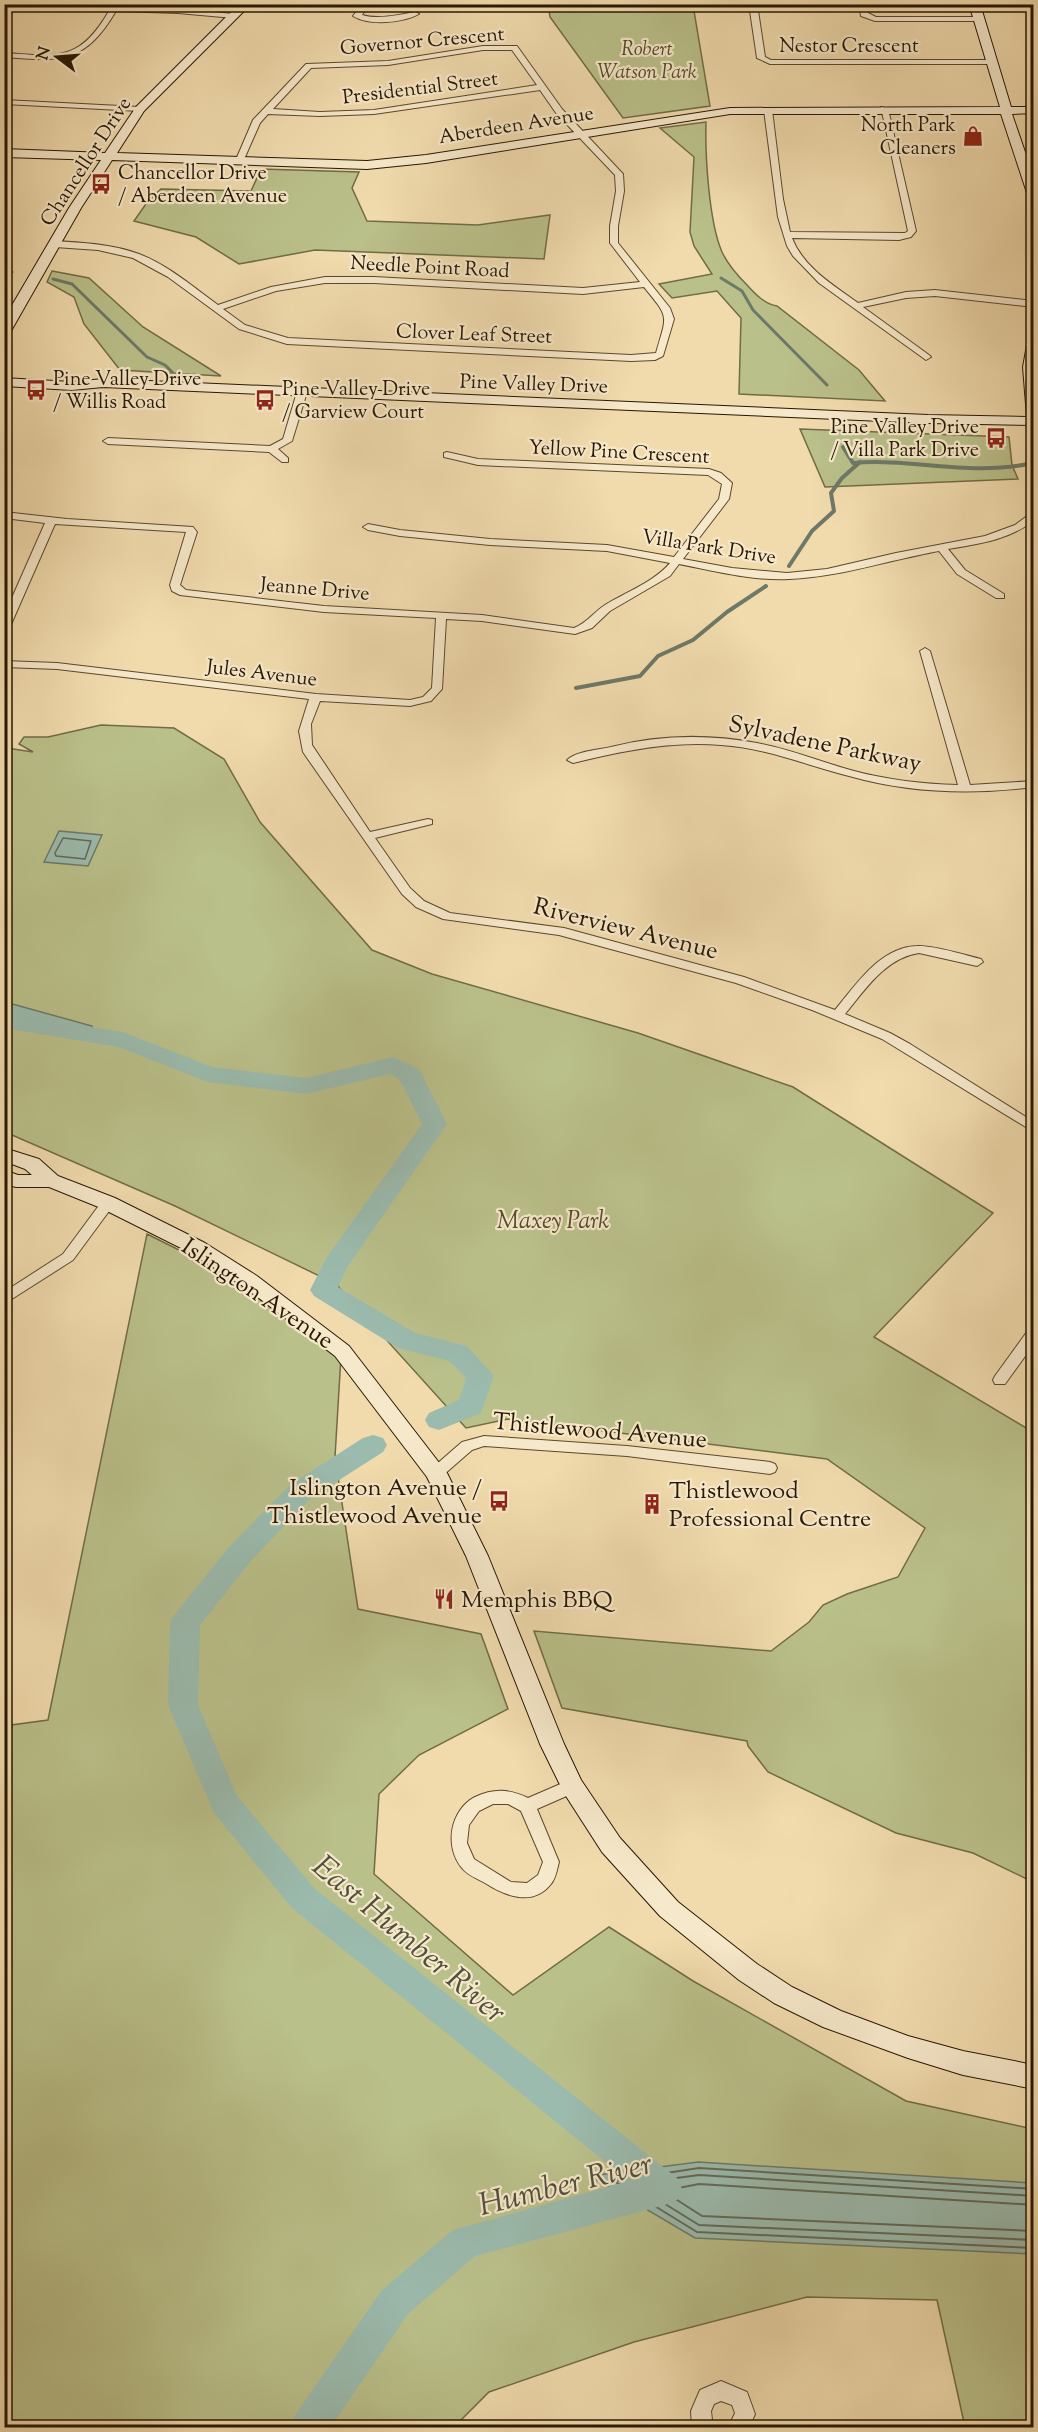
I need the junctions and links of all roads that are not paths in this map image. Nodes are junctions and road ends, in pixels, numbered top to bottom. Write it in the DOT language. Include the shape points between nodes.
graph roads {
  1 [pos="246,4"];
  2 [pos="366,4"];
  3 [pos="753,4"];
  4 [pos="862,4"];
  5 [pos="974,4"];
  6 [pos="114,9"];
  7 [pos="415,14"];
  8 [pos="234,16"];
  9 [pos="4,17"];
  10 [pos="978,20"];
  11 [pos="4,55"];
  12 [pos="991,62"];
  13 [pos="542,87"];
  14 [pos="4,102"];
  15 [pos="140,109"];
  16 [pos="884,109"];
  17 [pos="1006,109"];
  18 [pos="768,110"];
  19 [pos="1034,110"];
  20 [pos="266,111"];
  21 [pos="580,134"];
  22 [pos="4,153"];
  23 [pos="108,157"];
  24 [pos="239,162"];
  25 [pos="1034,196"];
  26 [pos="787,236"];
  27 [pos="55,244"];
  28 [pos="647,284"];
  29 [pos="1034,304"];
  30 [pos="856,306"];
  31 [pos="215,309"];
  32 [pos="5,330"];
  33 [pos="1034,345"];
  34 [pos="926,357"];
  35 [pos="4,375"];
  36 [pos="4,382"];
  37 [pos="103,383"];
  38 [pos="302,392"];
  39 [pos="928,419"];
  40 [pos="1034,421"];
  41 [pos="1034,430"];
  42 [pos="108,441"];
  43 [pos="272,449"];
  44 [pos="447,455"];
  45 [pos="285,460"];
  46 [pos="1034,514"];
  47 [pos="4,515"];
  48 [pos="51,521"];
  49 [pos="368,527"];
  50 [pos="942,548"];
  51 [pos="677,561"];
  52 [pos="1000,596"];
  53 [pos="441,616"];
  54 [pos="4,629"];
  55 [pos="925,651"];
  56 [pos="4,664"];
  57 [pos="316,697"];
  58 [pos="573,760"];
  59 [pos="1034,784"];
  60 [pos="965,789"];
  61 [pos="428,822"];
  62 [pos="367,836"];
  63 [pos="977,962"];
  64 [pos="837,1016"];
  65 [pos="1030,1122"];
  66 [pos="4,1154"];
  67 [pos="4,1176"];
  68 [pos="51,1181"];
  69 [pos="108,1203"];
  70 [pos="4,1299"];
  71 [pos="1034,1333"];
  72 [pos="1000,1380"];
  73 [pos="770,1468"];
  74 [pos="436,1473"];
  75 [pos="572,1786"];
  76 [pos="527,1806"];
  77 [pos="1034,2078"];
  78 [pos="704,2427"];
  79 [pos="738,2427"];
  1 -- 8 [label="street, Chancellor Drive"];
  2 -- 7 [label="street" via="357,16 382,20"];
  3 -- 12 [label="street, Nestor Crescent" via="761,58 770,62"];
  4 -- 10 [label="street, Nestor Crescent" via="864,14 875,20"];
  5 -- 10 [label="street"];
  6 -- 8 [label="street"];
  6 -- 9 [label="street" via="17,6"];
  6 -- 11 [label="street" via="99,30 72,54"];
  8 -- 15 [label="street, Chancellor Drive"];
  10 -- 12 [label="street"];
  12 -- 17 [label="street"];
  13 -- 20 [label="street, Presidential Street" via="374,112"];
  13 -- 20 [label="street, Governor Crescent" via="518,51 496,46 388,63 315,64 304,70"];
  13 -- 21 [label="street, Governor Crescent"];
  14 -- 15 [label="street"];
  15 -- 23 [label="street, Chancellor Drive"];
  16 -- 17 [label="street, Aberdeen Avenue"];
  16 -- 18 [label="street, Aberdeen Avenue"];
  16 -- 26 [label="street" via="912,231 899,237"];
  17 -- 19 [label="street, Aberdeen Avenue"];
  17 -- 25 [label="street"];
  18 -- 21 [label="street, Aberdeen Avenue" via="697,115"];
  18 -- 26 [label="street"];
  20 -- 24 [label="street, Governor Crescent" via="256,122"];
  21 -- 24 [label="street, Aberdeen Avenue" via="392,163"];
  21 -- 28 [label="street, Clover Leaf Street" via="619,174 614,243"];
  22 -- 23 [label="street, Aberdeen Avenue"];
  23 -- 24 [label="street, Aberdeen Avenue"];
  23 -- 27 [label="street, Chancellor Drive"];
  26 -- 30 [label="street" via="807,268"];
  27 -- 31 [label="street, Clover Leaf Street" via="127,252 171,275"];
  27 -- 32 [label="street, Chancellor Drive"];
  28 -- 31 [label="street, Needle Point Road" via="583,291 325,280 274,289"];
  28 -- 31 [label="street, Clover Leaf Street" via="663,302 670,319 660,354 646,358 297,343 249,331"];
  29 -- 30 [label="street" via="935,293"];
  30 -- 34 [label="street"];
  33 -- 40 [label="street" via="1030,367"];
  35 -- 37 [label="street, Pine Valley Drive" via="80,378"];
  36 -- 37 [label="street, Pine Valley Drive" via="72,386"];
  37 -- 38 [label="street, Pine Valley Drive"];
  38 -- 39 [label="street, Pine Valley Drive"];
  38 -- 43 [label="street" via="287,441"];
  39 -- 40 [label="street, Pine Valley Drive"];
  39 -- 41 [label="street, Pine Valley Drive" via="961,426"];
  42 -- 43 [label="street"];
  43 -- 45 [label="street"];
  44 -- 51 [label="street, Yellow Pine Crescent" via="478,462 718,475 727,483 724,499"];
  46 -- 50 [label="street, Villa Park Drive" via="1019,527 999,536"];
  47 -- 48 [label="street, Jeanne Drive"];
  48 -- 53 [label="street, Jeanne Drive" via="189,529 192,532 183,570 175,585 184,593 332,610"];
  48 -- 54 [label="street"];
  49 -- 51 [label="street, Villa Park Drive" via="490,542 607,548"];
  50 -- 51 [label="street, Villa Park Drive" via="827,572 787,576 750,574"];
  50 -- 52 [label="street" via="961,572"];
  51 -- 53 [label="street, Jeanne Drive" via="658,580 606,609 581,630"];
  53 -- 57 [label="street, Jules Avenue" via="434,694 410,703"];
  55 -- 60 [label="street"];
  56 -- 57 [label="street, Jules Avenue" via="57,666"];
  57 -- 62 [label="street, Riverview Avenue" via="305,723 306,747"];
  58 -- 60 [label="street, Sylvadene Parkway" via="635,745 725,742 760,747 873,778"];
  59 -- 60 [label="street, Sylvadene Parkway"];
  61 -- 62 [label="street"];
  62 -- 64 [label="street, Riverview Avenue" via="413,899 436,913 560,931 740,980"];
  63 -- 64 [label="street" via="919,949 890,956"];
  64 -- 65 [label="street, Riverview Avenue" via="906,1047"];
  66 -- 68 [label="street, Islington Avenue" via="32,1164"];
  67 -- 68 [label="street, Islington Avenue" via="16,1181"];
  68 -- 69 [label="street, Islington Avenue"];
  69 -- 70 [label="street" via="68,1257"];
  69 -- 74 [label="street, Islington Avenue" via="198,1248 342,1351"];
  71 -- 72 [label="street"];
  73 -- 74 [label="street, Thistlewood Avenue" via="627,1451 484,1441 467,1446"];
  74 -- 75 [label="street, Islington Avenue" via="477,1556"];
  75 -- 76 [label="street"];
  75 -- 77 [label="street, Islington Avenue" via="611,1845 669,1909 783,1995 832,2019 908,2047"];
  76 -- 76 [label="street" via="510,1797 491,1797 473,1806 461,1824 459,1843 468,1864 508,1889 530,1890 545,1879 551,1862"];
  78 -- 79 [label="street" via="701,2411 707,2397 722,2391 740,2399 745,2415"];
}
